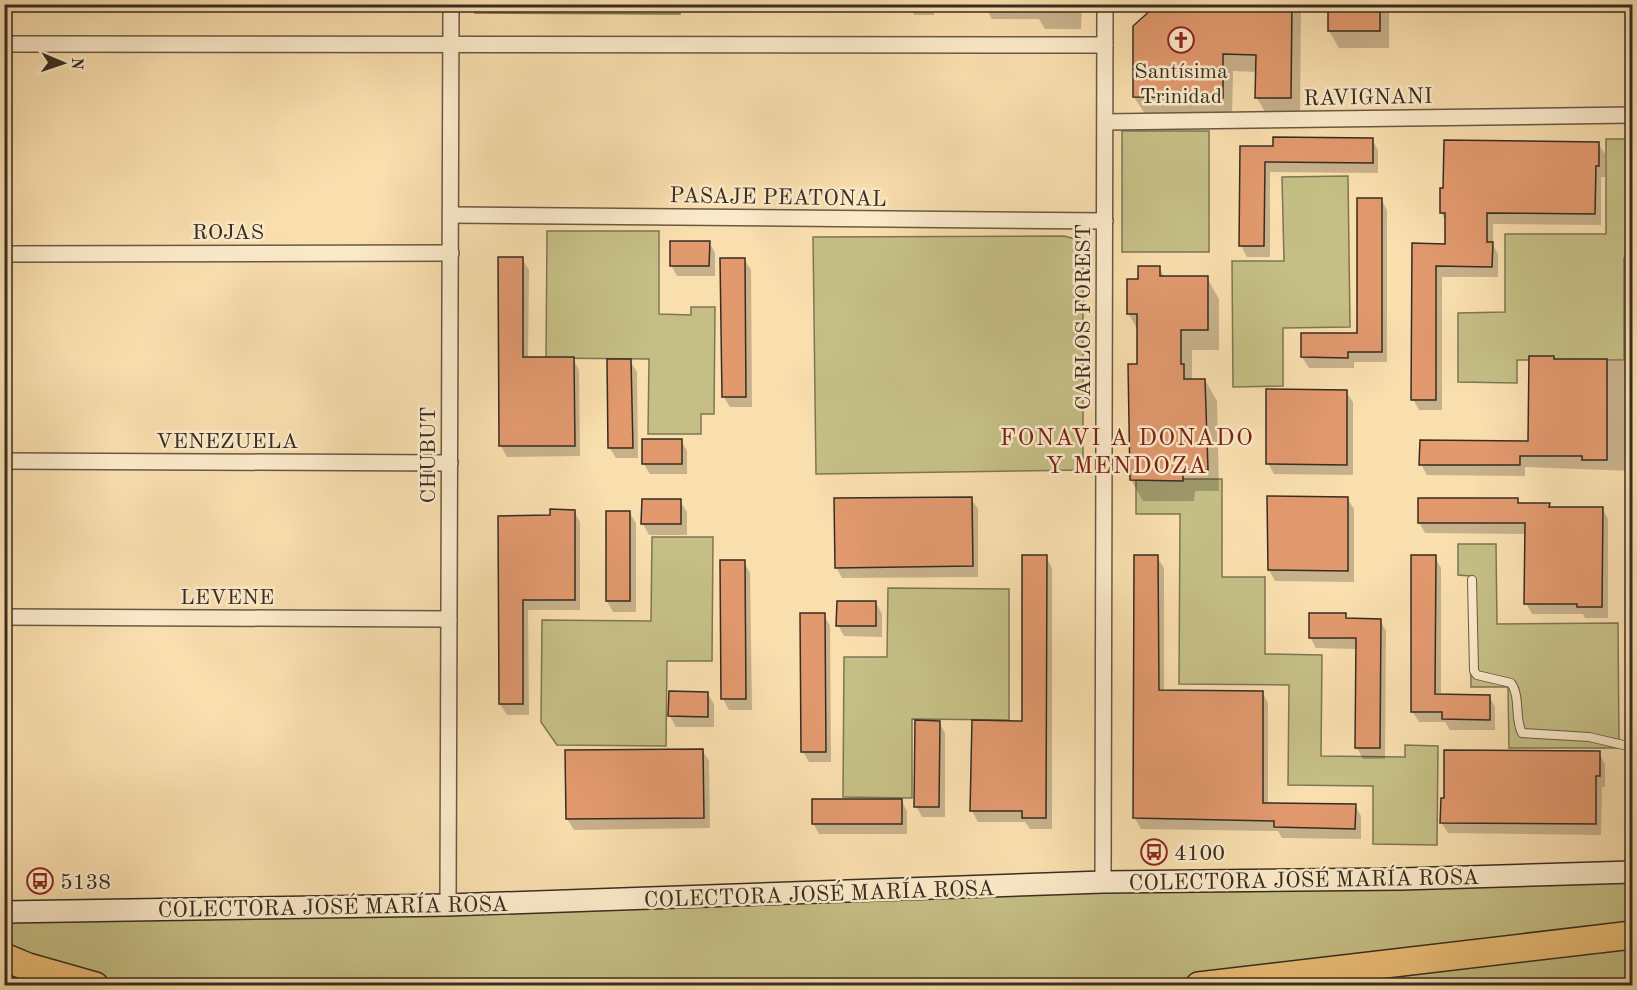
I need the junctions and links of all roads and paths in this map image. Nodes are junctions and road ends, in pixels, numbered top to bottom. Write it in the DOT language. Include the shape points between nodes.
graph roads {
  1 [pos="452,4"];
  2 [pos="1105,4"];
  3 [pos="4,44"];
  4 [pos="451,45"];
  5 [pos="1105,45"];
  6 [pos="1632,115"];
  7 [pos="1105,122"];
  8 [pos="451,215"];
  9 [pos="1105,221"];
  10 [pos="451,253"];
  11 [pos="4,254"];
  12 [pos="4,461"];
  13 [pos="450,464"];
  14 [pos="1472,580"];
  15 [pos="4,617"];
  16 [pos="449,619"];
  17 [pos="1632,747"];
  18 [pos="1632,872"];
  19 [pos="1103,882"];
  20 [pos="448,905"];
  21 [pos="4,912"];
  22 [pos="1632,935"];
  23 [pos="4,957"];
  24 [pos="95,986"];
  25 [pos="1198,986"];
  1 -- 4 [label="street, CHUBUT"];
  2 -- 5 [label="street, CARLOS FOREST"];
  3 -- 4 [label="street"];
  4 -- 5 [label="street"];
  4 -- 8 [label="street, CHUBUT"];
  5 -- 7 [label="street, CARLOS FOREST"];
  6 -- 7 [label="street, RAVIGNANI"];
  7 -- 9 [label="street, CARLOS FOREST"];
  8 -- 9 [label="street, PASAJE PEATONAL"];
  8 -- 10 [label="street, CHUBUT"];
  9 -- 19 [label="street, CARLOS FOREST"];
  10 -- 11 [label="street, ROJAS"];
  10 -- 13 [label="street, CHUBUT"];
  12 -- 13 [label="street, VENEZUELA"];
  13 -- 16 [label="street, CHUBUT"];
  14 -- 17 [label="lane" via="1474,671 1511,683 1516,689 1522,733 1589,737"];
  15 -- 16 [label="street, LEVENE"];
  16 -- 20 [label="street, CHUBUT"];
  18 -- 19 [label="main road, COLECTORA JOSÉ MARÍA ROSA"];
  19 -- 20 [label="main road, COLECTORA JOSÉ MARÍA ROSA"];
  20 -- 21 [label="main road, COLECTORA JOSÉ MARÍA ROSA"];
  22 -- 25 [label="highway"];
  23 -- 24 [label="highway"];
}
